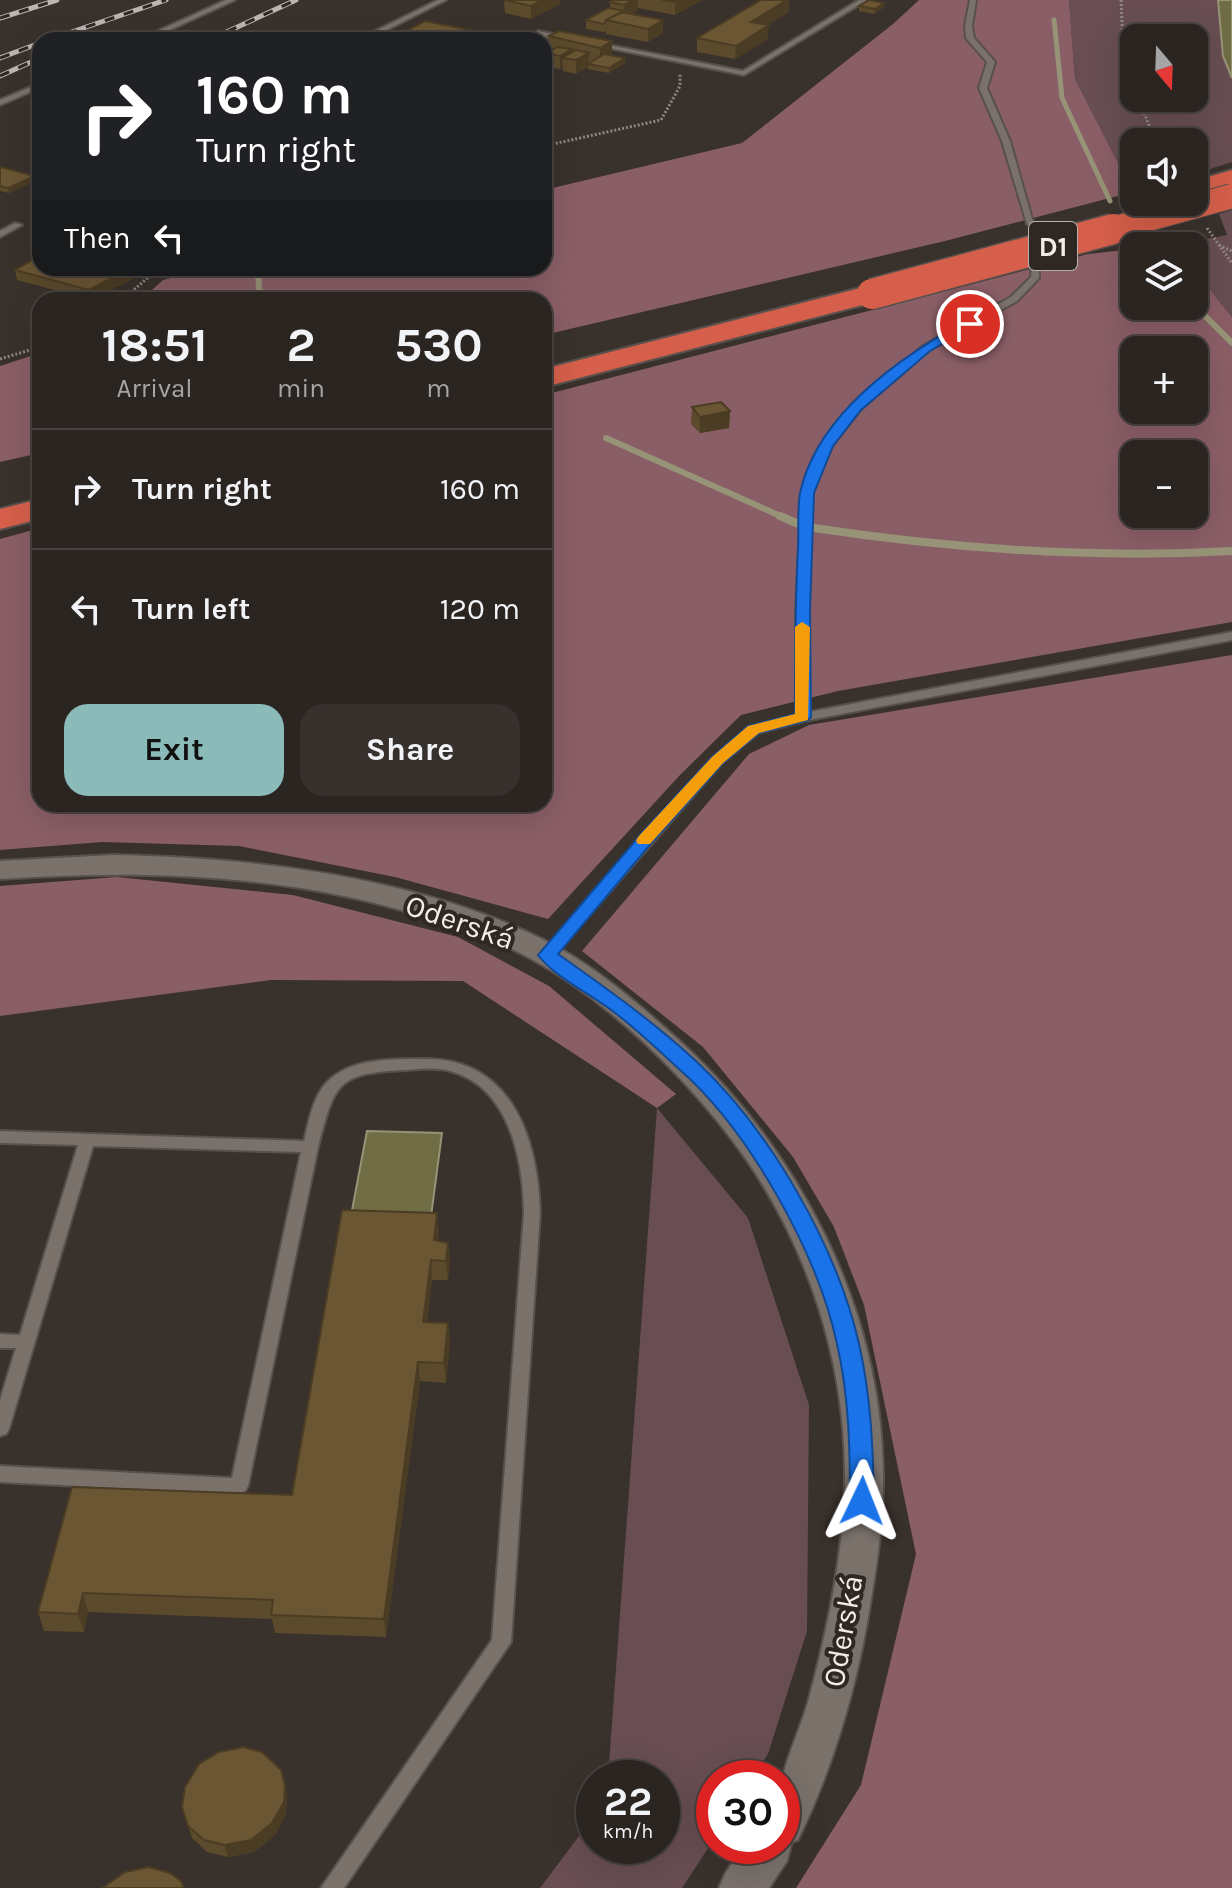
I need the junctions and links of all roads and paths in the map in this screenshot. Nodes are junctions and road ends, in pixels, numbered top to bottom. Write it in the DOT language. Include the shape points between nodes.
graph roads {
  1 [pos="232,0"];
  2 [pos="443,0"];
  3 [pos="864,0"];
  4 [pos="973,0"];
  5 [pos="1121,0"];
  6 [pos="1120,27"];
  7 [pos="160,32"];
  8 [pos="377,32"];
  9 [pos="552,36"];
  10 [pos="680,61"];
  11 [pos="32,89"];
  12 [pos="0,103"];
  13 [pos="552,144"];
  14 [pos="1232,178"];
  15 [pos="1208,185"];
  16 [pos="1232,196"];
  17 [pos="1120,211"];
  18 [pos="1031,224"];
  19 [pos="18,225"];
  20 [pos="1206,227"];
  21 [pos="0,234"];
  22 [pos="1218,245"];
  23 [pos="1232,251"];
  24 [pos="1035,262"];
  25 [pos="1232,263"];
  26 [pos="150,276"];
  27 [pos="862,287"];
  28 [pos="131,292"];
  29 [pos="32,349"];
  30 [pos="552,358"];
  31 [pos="0,359"];
  32 [pos="552,376"];
  33 [pos="32,490"];
  34 [pos="0,498"];
  35 [pos="32,511"];
  36 [pos="0,519"];
  37 [pos="1232,636"];
  38 [pos="803,717"];
  39 [pos="0,870"];
  40 [pos="547,955"];
  41 [pos="0,1137"];
  42 [pos="87,1140"];
  43 [pos="310,1147"];
  44 [pos="0,1341"];
  45 [pos="26,1342"];
  46 [pos="0,1429"];
  47 [pos="0,1474"];
  48 [pos="800,1788"];
  49 [pos="759,1864"];
  50 [pos="332,1888"];
  51 [pos="742,1888"];
  1 -- 7 [label="lane"];
  2 -- 8 [label="lane"];
  3 -- 10 [label="lane" via="744,73"];
  4 -- 18 [label="lane" via="968,34 991,62 983,88 1006,141"];
  5 -- 6 [label="path"];
  9 -- 10 [label="lane"];
  10 -- 13 [label="path" via="680,86 661,120"];
  11 -- 12 [label="lane"];
  14 -- 15 [label="highway"];
  16 -- 27 [label="highway, D1, bridge"];
  17 -- 27 [label="highway, D1"];
  19 -- 21 [label="lane"];
  20 -- 22 [label="path"];
  22 -- 23 [label="path"];
  22 -- 25 [label="path"];
  24 -- 38 [label="lane" via="1035,278 1014,299 926,348 857,407 827,445 807,493"];
  26 -- 28 [label="path"];
  27 -- 30 [label="highway, D1"];
  27 -- 32 [label="highway, D1"];
  29 -- 31 [label="path"];
  33 -- 34 [label="highway"];
  35 -- 36 [label="highway"];
  37 -- 38 [label="lane"];
  38 -- 40 [label="lane" via="754,730 718,760"];
  39 -- 40 [label="street, Oderská" via="144,862 258,871 402,900 494,930"];
  40 -- 48 [label="street, Oderská" via="625,1010 715,1092 784,1190 837,1303 862,1425 860,1531 837,1674"];
  41 -- 42 [label="lane"];
  42 -- 43 [label="lane"];
  42 -- 45 [label="lane"];
  43 -- 47 [label="lane" via="239,1486"];
  43 -- 50 [label="lane" via="327,1093 351,1073 376,1065 449,1066 486,1085 512,1118 532,1189 501,1642"];
  44 -- 45 [label="lane"];
  45 -- 46 [label="lane"];
  49 -- 51 [label="street"];
}
